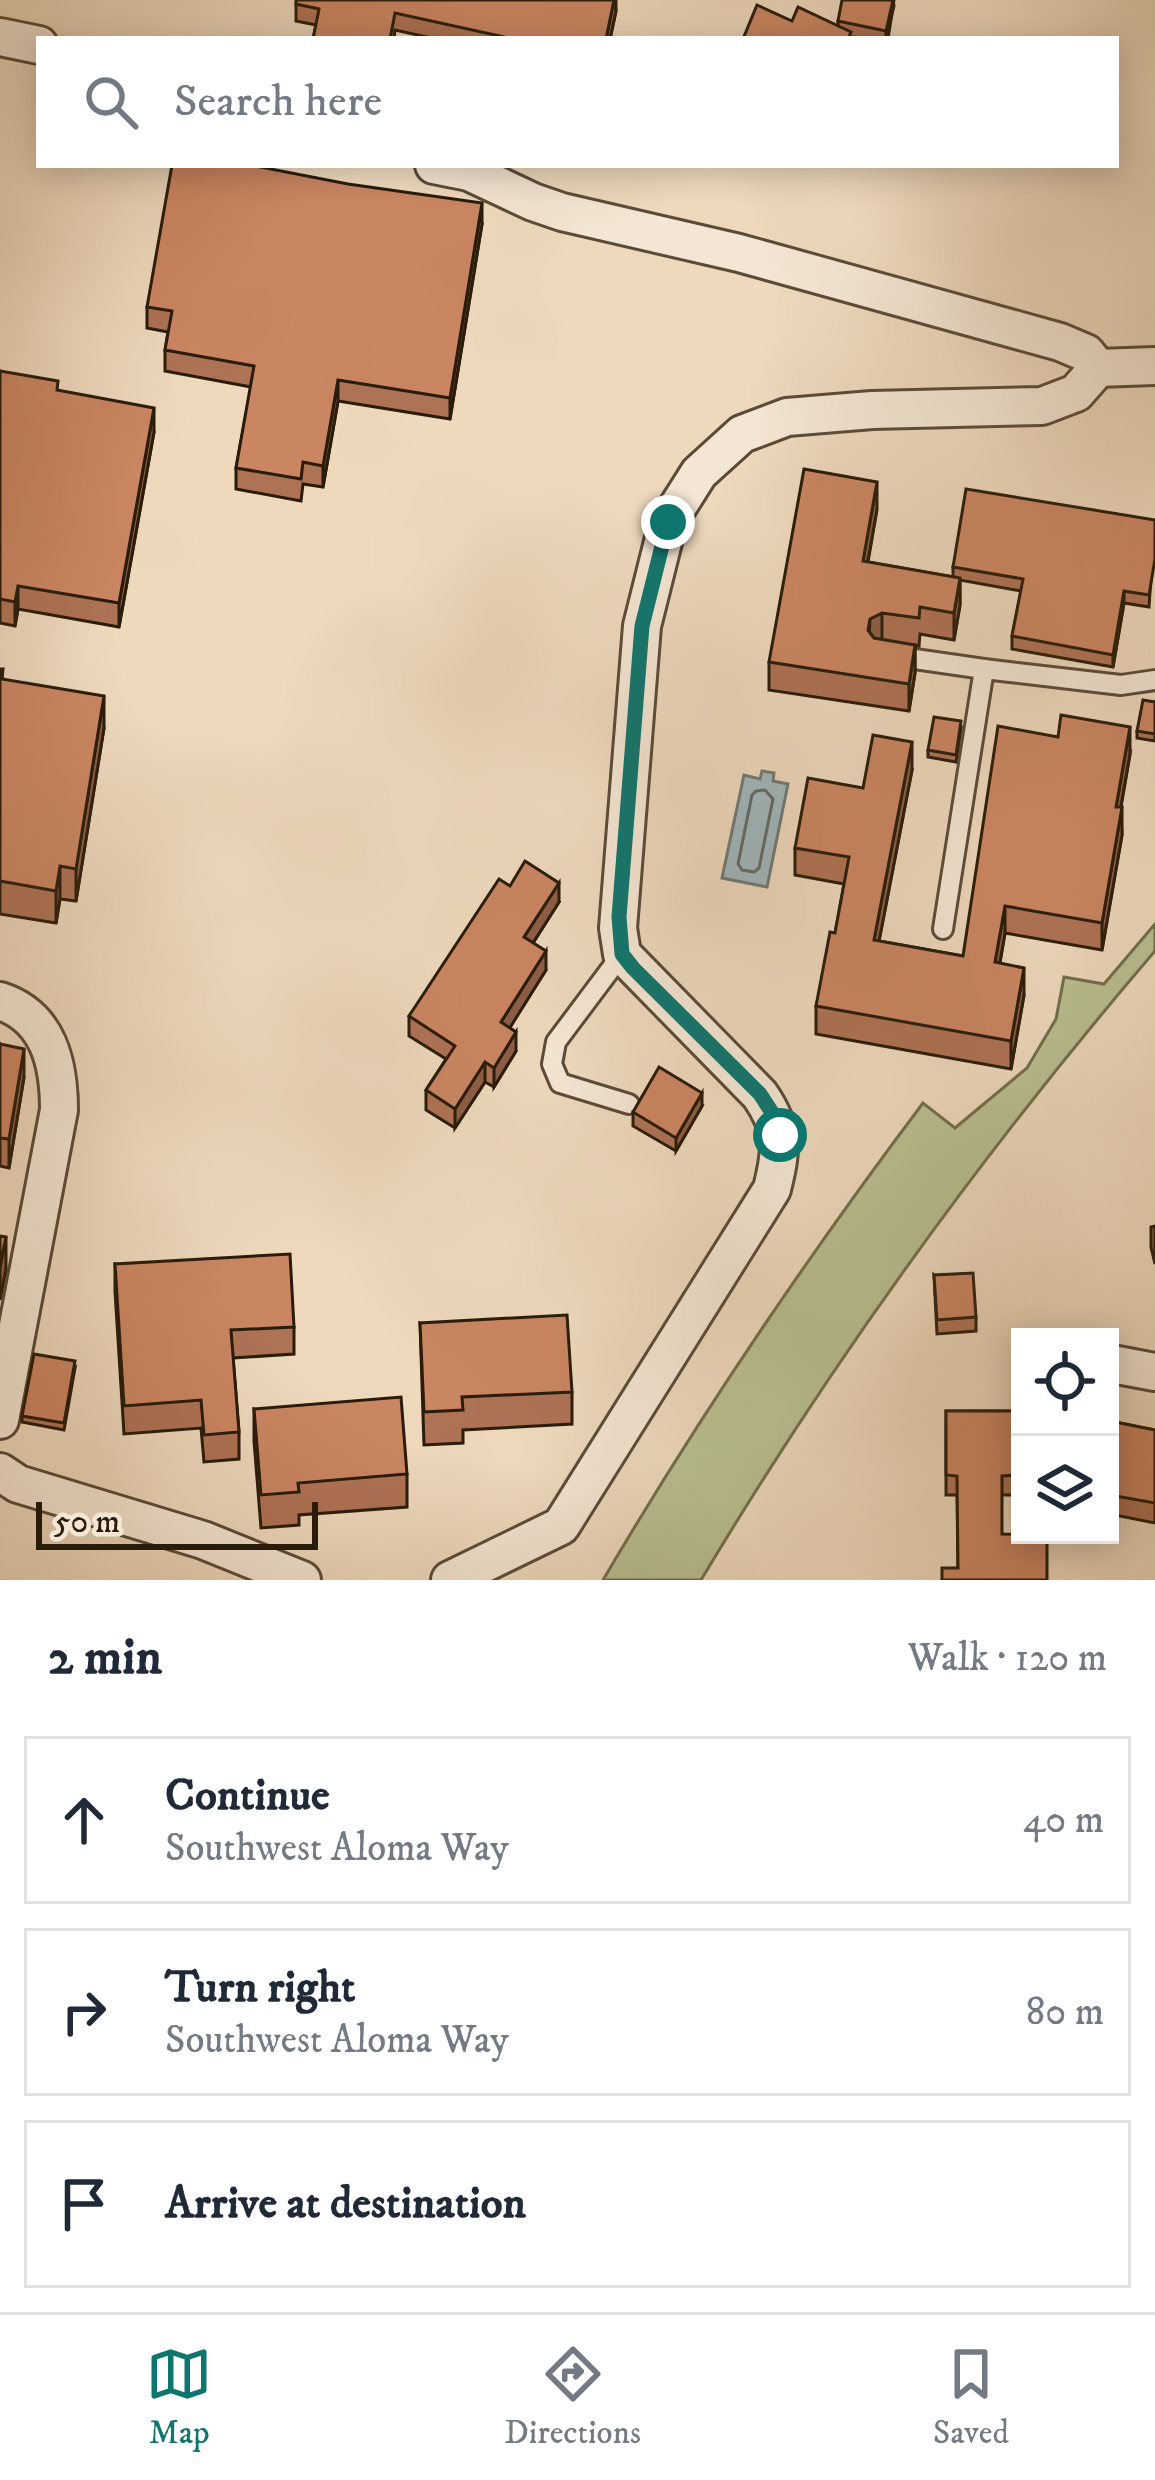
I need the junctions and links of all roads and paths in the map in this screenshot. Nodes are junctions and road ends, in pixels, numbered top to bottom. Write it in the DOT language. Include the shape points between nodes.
graph roads {
  1 [pos="0,37"];
  2 [pos="36,44"];
  3 [pos="449,168"];
  4 [pos="1155,367"];
  5 [pos="1098,368"];
  6 [pos="881,654"];
  7 [pos="984,669"];
  8 [pos="1155,680"];
  9 [pos="943,929"];
  10 [pos="622,954"];
  11 [pos="0,1001"];
  12 [pos="629,1104"];
  13 [pos="1119,1365"];
  14 [pos="1155,1372"];
  15 [pos="0,1420"];
  16 [pos="0,1472"];
  17 [pos="302,1580"];
  18 [pos="450,1580"];
  1 -- 2 [label="street"];
  3 -- 5 [label="street" via="562,212 1060,342"];
  4 -- 5 [label="street"];
  5 -- 10 [label="street" via="1076,393 1042,406 787,416 742,434 699,473 668,522 642,626"];
  6 -- 7 [label="lane"];
  7 -- 8 [label="lane" via="1121,685"];
  7 -- 9 [label="lane"];
  10 -- 12 [label="lane" via="556,1042 552,1064 560,1083"];
  10 -- 18 [label="street" via="773,1114 780,1135 772,1189 561,1526"];
  11 -- 15 [label="street" via="45,1035 59,1072 59,1110"];
  13 -- 14 [label="street"];
  16 -- 17 [label="street"];
}
